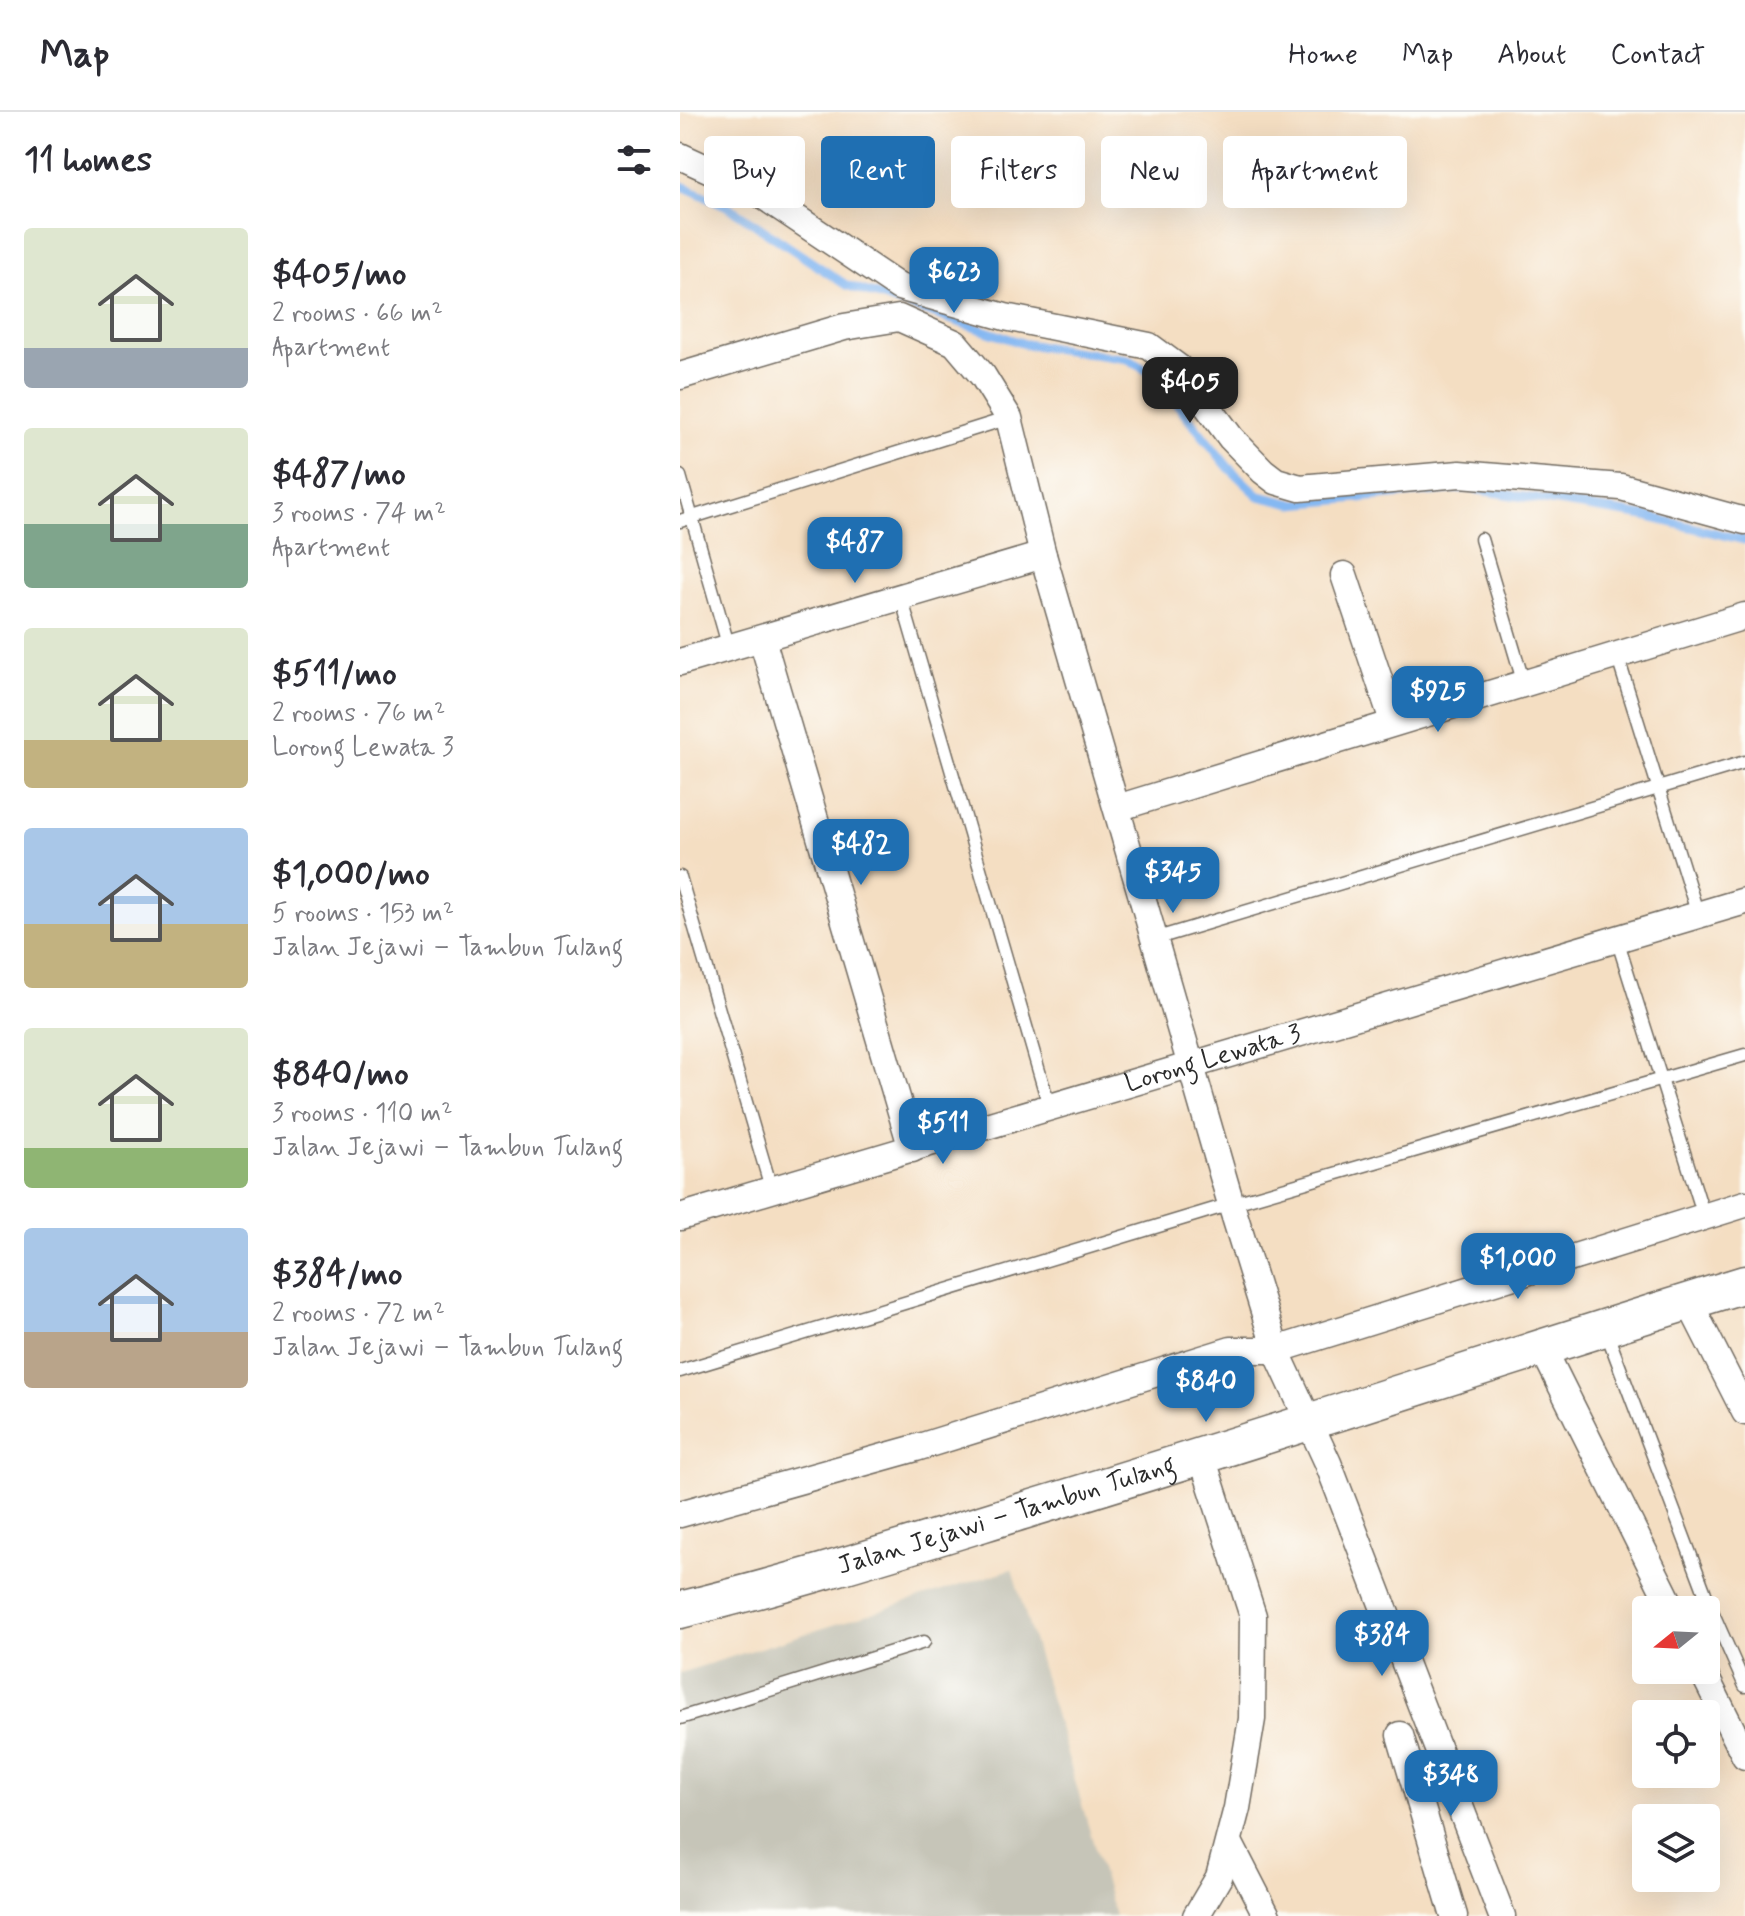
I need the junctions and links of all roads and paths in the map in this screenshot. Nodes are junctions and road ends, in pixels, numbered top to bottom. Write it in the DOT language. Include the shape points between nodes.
graph roads {
  1 [pos="680,156"];
  2 [pos="680,376"];
  3 [pos="1009,418"];
  4 [pos="680,476"];
  5 [pos="686,520"];
  6 [pos="1745,521"];
  7 [pos="1481,539"];
  8 [pos="1043,555"];
  9 [pos="1344,575"];
  10 [pos="901,597"];
  11 [pos="1745,616"];
  12 [pos="762,639"];
  13 [pos="729,648"];
  14 [pos="1617,655"];
  15 [pos="680,662"];
  16 [pos="1524,684"];
  17 [pos="1393,721"];
  18 [pos="1745,762"];
  19 [pos="1660,788"];
  20 [pos="1117,808"];
  21 [pos="680,877"];
  22 [pos="1745,901"];
  23 [pos="1698,915"];
  24 [pos="1154,939"];
  25 [pos="1617,939"];
  26 [pos="1745,1055"];
  27 [pos="1192,1067"];
  28 [pos="1660,1081"];
  29 [pos="1050,1109"];
  30 [pos="912,1149"];
  31 [pos="772,1191"];
  32 [pos="1231,1204"];
  33 [pos="1745,1204"];
  34 [pos="1704,1216"];
  35 [pos="680,1217"];
  36 [pos="1745,1284"];
  37 [pos="1689,1302"];
  38 [pos="1605,1328"];
  39 [pos="1541,1345"];
  40 [pos="1276,1350"];
  41 [pos="680,1371"];
  42 [pos="1745,1412"];
  43 [pos="1311,1421"];
  44 [pos="1202,1457"];
  45 [pos="680,1514"];
  46 [pos="1666,1596"];
  47 [pos="680,1610"];
  48 [pos="924,1642"];
  49 [pos="1709,1684"];
  50 [pos="1745,1686"];
  51 [pos="680,1718"];
  52 [pos="1400,1735"];
  53 [pos="1745,1756"];
  54 [pos="1230,1844"];
  55 [pos="1196,1916"];
  56 [pos="1267,1916"];
  57 [pos="1454,1916"];
  58 [pos="1502,1916"];
  1 -- 6 [label="street" via="756,191 899,287 1005,317 1149,346 1179,368 1231,438 1276,481 1300,488 1460,474 1621,487"];
  2 -- 3 [label="street" via="844,327 899,318 955,343"];
  3 -- 5 [label="lane"];
  3 -- 8 [label="street"];
  4 -- 5 [label="lane"];
  5 -- 13 [label="lane"];
  7 -- 16 [label="lane"];
  8 -- 10 [label="street"];
  8 -- 20 [label="street"];
  9 -- 17 [label="street"];
  10 -- 12 [label="street"];
  10 -- 29 [label="lane"];
  11 -- 14 [label="street"];
  12 -- 13 [label="street"];
  12 -- 30 [label="street"];
  13 -- 15 [label="street"];
  14 -- 16 [label="street"];
  14 -- 19 [label="lane"];
  16 -- 17 [label="street"];
  17 -- 20 [label="street"];
  18 -- 19 [label="lane"];
  19 -- 23 [label="lane"];
  19 -- 24 [label="lane"];
  20 -- 24 [label="street"];
  21 -- 31 [label="lane"];
  22 -- 23 [label="street, Lorong Lewata 3"];
  23 -- 25 [label="street, Lorong Lewata 3"];
  24 -- 27 [label="street"];
  25 -- 27 [label="street, Lorong Lewata 3"];
  25 -- 28 [label="lane"];
  26 -- 28 [label="lane"];
  27 -- 29 [label="street, Lorong Lewata 3"];
  27 -- 32 [label="street"];
  28 -- 32 [label="lane"];
  28 -- 34 [label="lane"];
  29 -- 30 [label="street, Lorong Lewata 3"];
  30 -- 31 [label="street, Lorong Lewata 3"];
  31 -- 35 [label="street, Lorong Lewata 3"];
  32 -- 40 [label="street"];
  32 -- 41 [label="lane"];
  33 -- 34 [label="street"];
  34 -- 40 [label="street"];
  36 -- 37 [label="street, Jalan Jejawi – Tambun Tulang"];
  37 -- 38 [label="street, Jalan Jejawi – Tambun Tulang"];
  37 -- 42 [label="street"];
  38 -- 39 [label="street, Jalan Jejawi – Tambun Tulang"];
  38 -- 50 [label="lane"];
  39 -- 43 [label="street, Jalan Jejawi – Tambun Tulang"];
  39 -- 46 [label="street"];
  40 -- 43 [label="street"];
  40 -- 45 [label="street" via="1231,1350 916,1448"];
  43 -- 44 [label="street, Jalan Jejawi – Tambun Tulang"];
  43 -- 58 [label="street"];
  44 -- 47 [label="street, Jalan Jejawi – Tambun Tulang"];
  44 -- 54 [label="street" via="1253,1616 1252,1719"];
  48 -- 51 [label="lane"];
  49 -- 53 [label="street"];
  52 -- 57 [label="street"];
  54 -- 55 [label="street" via="1219,1877"];
  54 -- 56 [label="street"];
}
